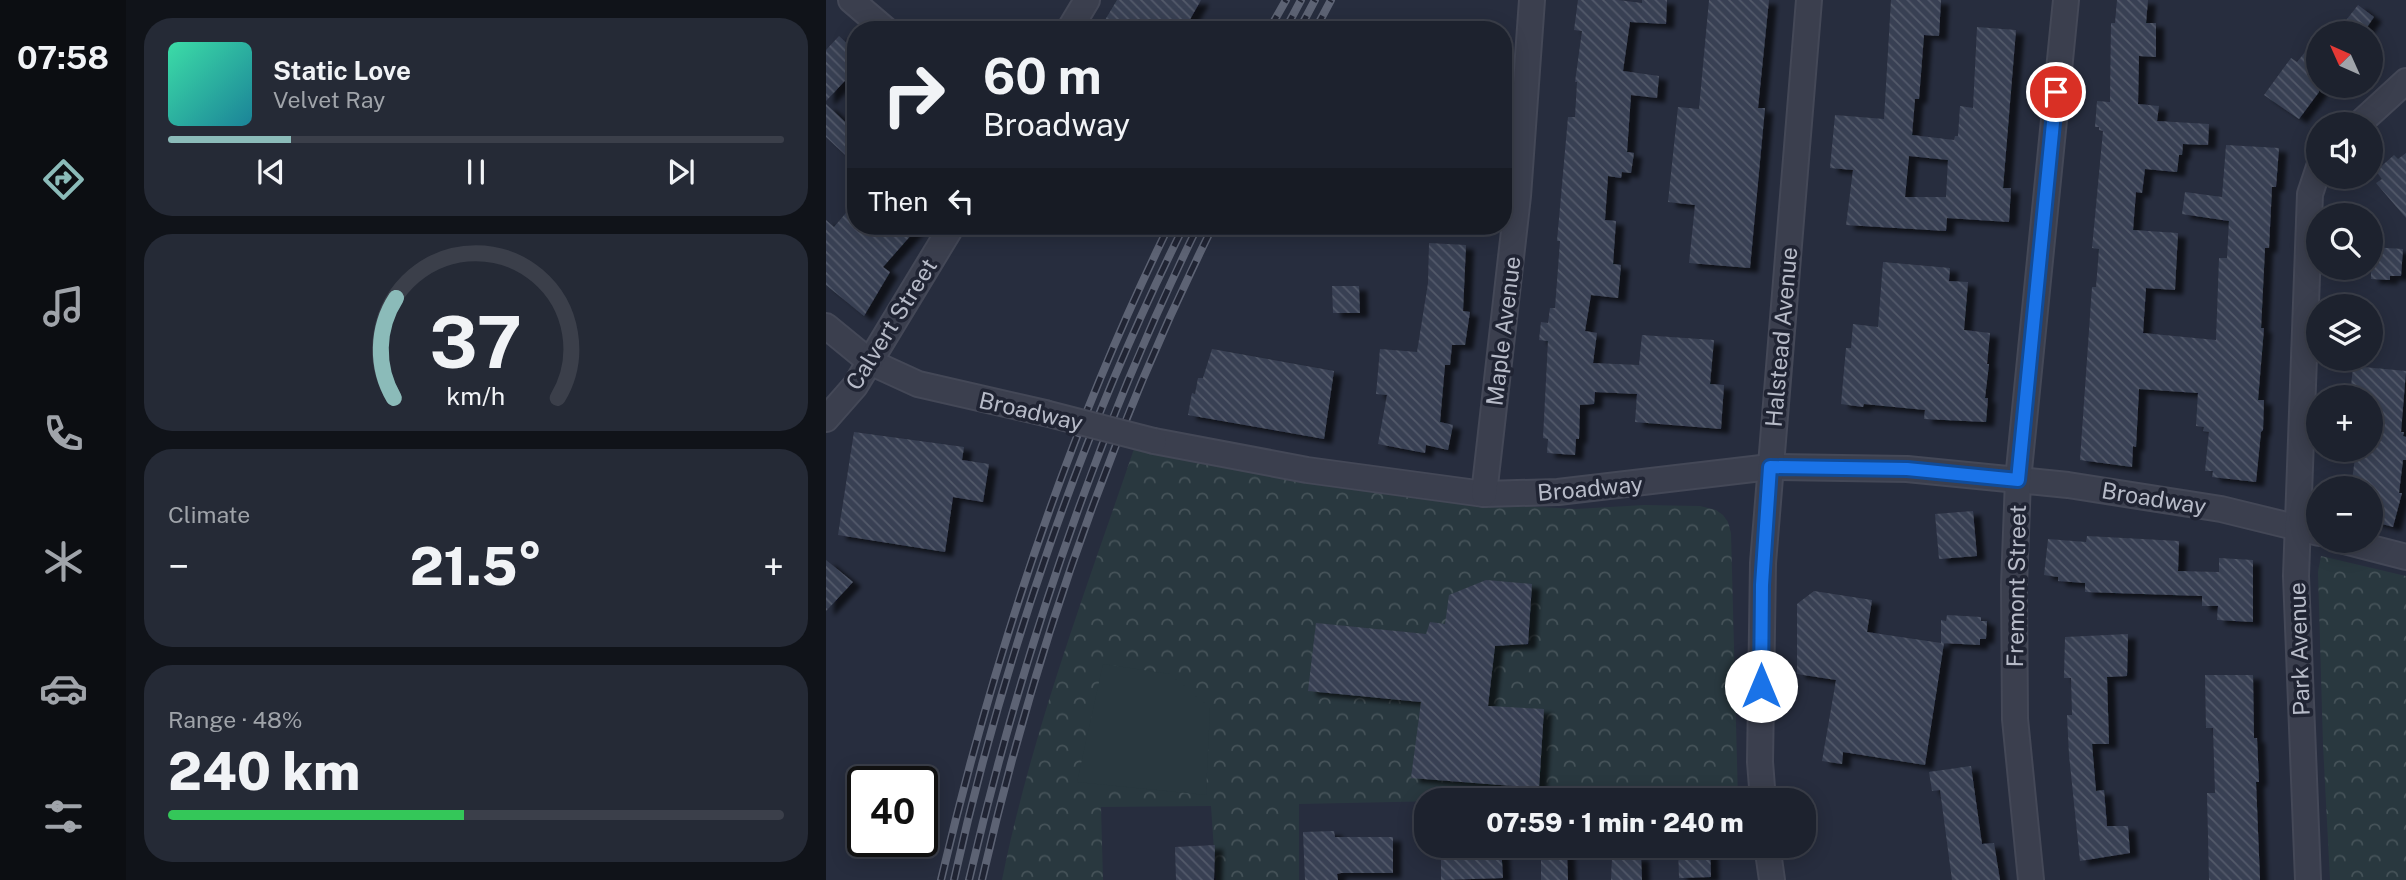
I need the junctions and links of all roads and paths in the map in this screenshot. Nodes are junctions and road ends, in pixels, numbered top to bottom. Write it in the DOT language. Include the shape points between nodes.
graph roads {
  1 [pos="851,0"];
  2 [pos="1087,0"];
  3 [pos="1532,0"];
  4 [pos="1809,0"];
  5 [pos="2066,0"];
  6 [pos="876,21"];
  7 [pos="1074,21"];
  8 [pos="2406,81"];
  9 [pos="2372,112"];
  10 [pos="2312,189"];
  11 [pos="947,235"];
  12 [pos="826,326"];
  13 [pos="870,362"];
  14 [pos="826,419"];
  15 [pos="1770,467"];
  16 [pos="2308,476"];
  17 [pos="2018,480"];
  18 [pos="1484,494"];
  19 [pos="2306,530"];
  20 [pos="2306,538"];
  21 [pos="2383,551"];
  22 [pos="2406,557"];
  23 [pos="1762,788"];
  24 [pos="1769,858"];
  25 [pos="1772,880"];
  26 [pos="2031,880"];
  27 [pos="2308,880"];
  1 -- 6 [label="street"];
  2 -- 7 [label="street"];
  3 -- 18 [label="street, Maple Avenue" via="1518,196"];
  4 -- 15 [label="street, Halstead Avenue"];
  5 -- 17 [label="street, Fremont Street"];
  8 -- 9 [label="street"];
  10 -- 16 [label="street, Park Avenue"];
  11 -- 13 [label="street, Calvert Street"];
  12 -- 13 [label="street, Broadway"];
  13 -- 14 [label="street, Calvert Street"];
  13 -- 18 [label="street, Broadway, bridge" via="919,384 1154,441 1322,472"];
  15 -- 17 [label="street, Broadway" via="1907,469"];
  15 -- 18 [label="street, Broadway" via="1572,491"];
  15 -- 23 [label="street, Halstead Avenue" via="1762,585"];
  17 -- 19 [label="street, Broadway" via="2221,509"];
  17 -- 26 [label="street, Fremont Street" via="2015,719"];
  20 -- 27 [label="street, Park Avenue" via="2296,576"];
  21 -- 22 [label="street"];
  24 -- 25 [label="street"];
}
